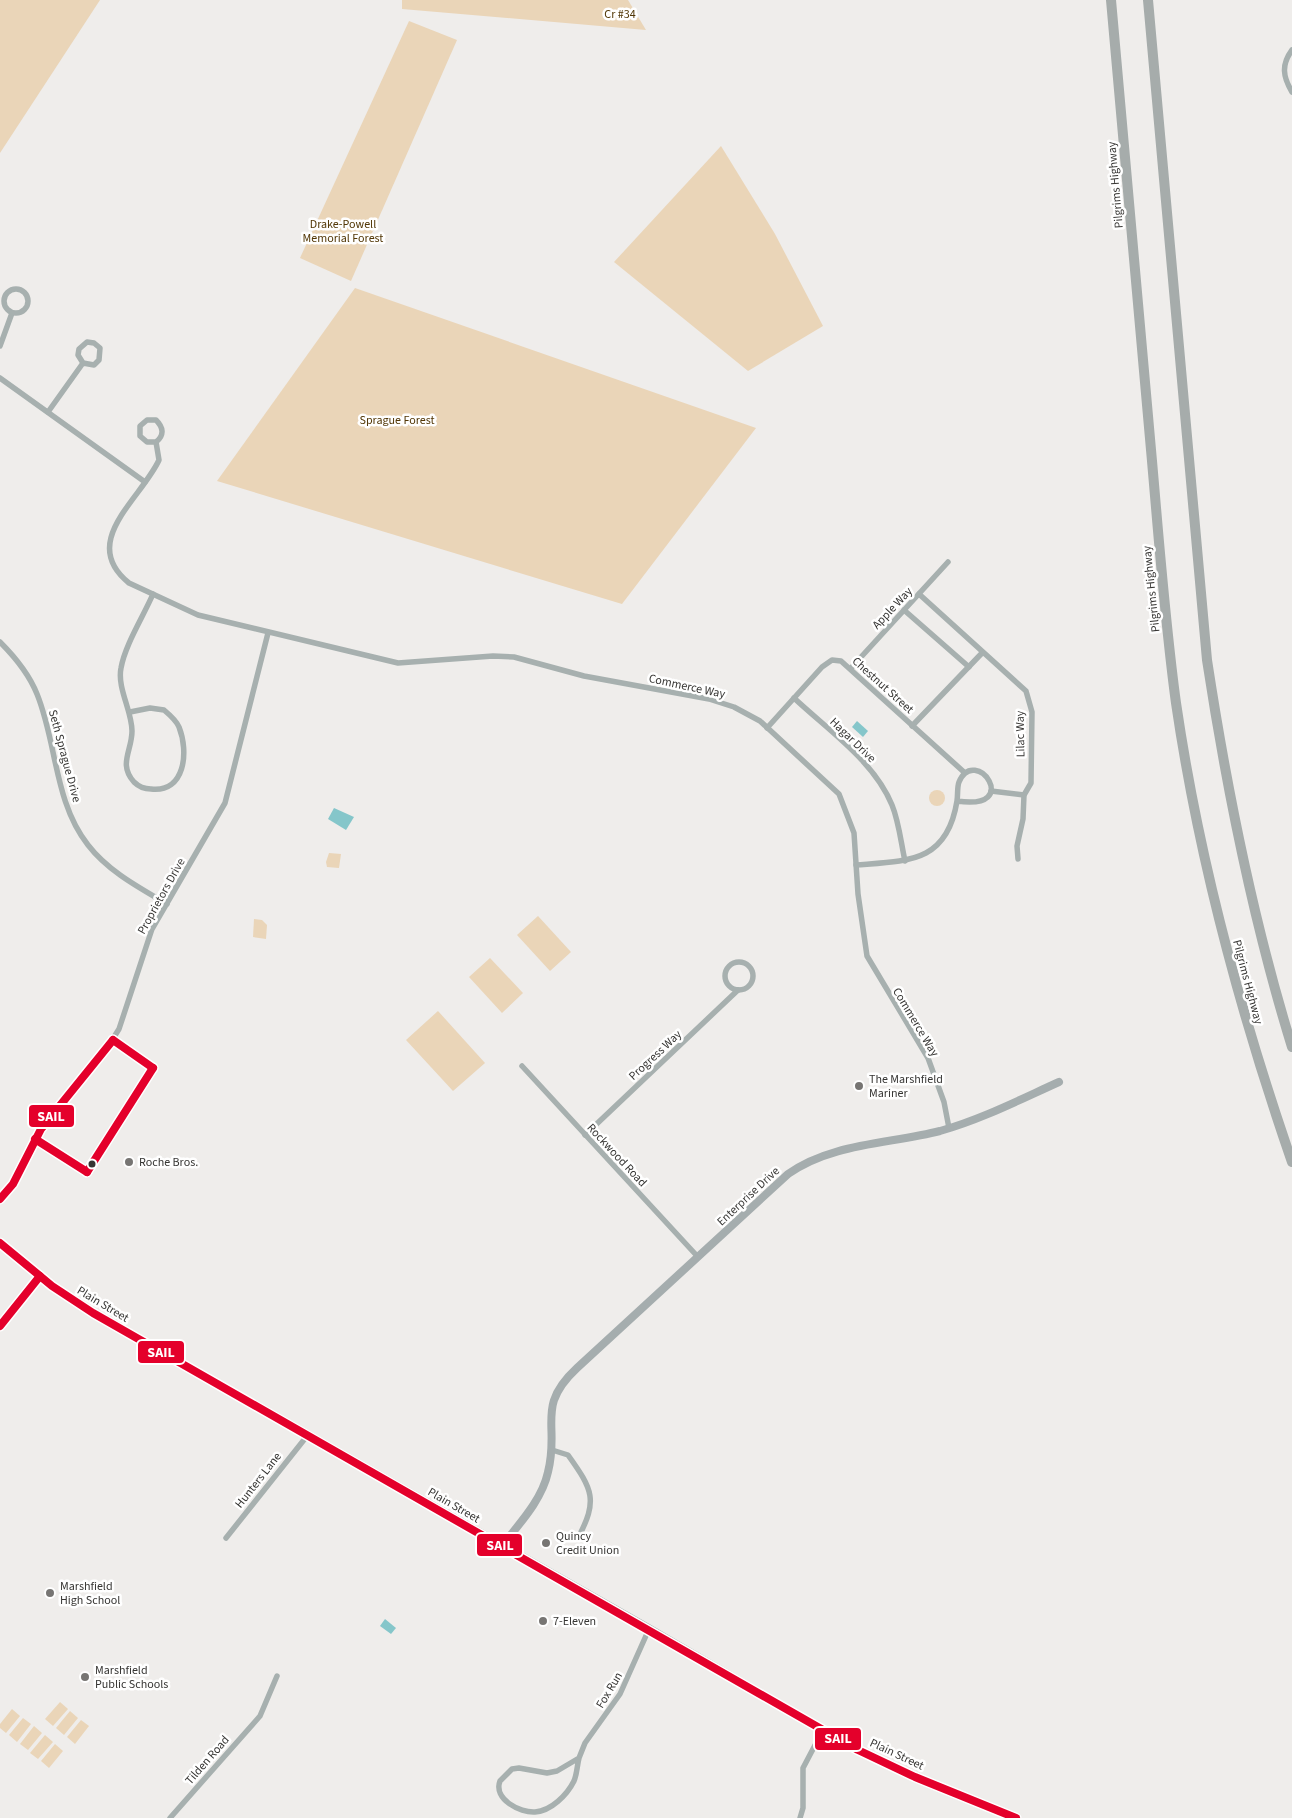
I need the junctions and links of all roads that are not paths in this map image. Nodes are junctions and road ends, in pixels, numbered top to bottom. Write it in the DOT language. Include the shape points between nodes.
graph roads {
  1 [pos="1111,0"];
  2 [pos="1148,0"];
  3 [pos="1292,50"];
  4 [pos="1292,92"];
  5 [pos="12,313"];
  6 [pos="0,346"];
  7 [pos="83,363"];
  8 [pos="0,378"];
  9 [pos="48,412"];
  10 [pos="156,442"];
  11 [pos="145,482"];
  12 [pos="948,562"];
  13 [pos="153,594"];
  14 [pos="919,594"];
  15 [pos="904,610"];
  16 [pos="268,633"];
  17 [pos="0,642"];
  18 [pos="982,653"];
  19 [pos="969,667"];
  20 [pos="851,668"];
  21 [pos="794,698"];
  22 [pos="130,712"];
  23 [pos="912,726"];
  24 [pos="768,728"];
  25 [pos="965,773"];
  26 [pos="991,791"];
  27 [pos="1024,795"];
  28 [pos="957,801"];
  29 [pos="1018,859"];
  30 [pos="905,861"];
  31 [pos="856,865"];
  32 [pos="167,904"];
  33 [pos="738,990"];
  34 [pos="1292,1047"];
  35 [pos="522,1066"];
  36 [pos="1059,1082"];
  37 [pos="949,1128"];
  38 [pos="585,1135"];
  39 [pos="1292,1162"];
  40 [pos="0,1199"];
  41 [pos="0,1243"];
  42 [pos="698,1257"];
  43 [pos="307,1436"];
  44 [pos="552,1450"];
  45 [pos="226,1538"];
  46 [pos="578,1538"];
  47 [pos="501,1547"];
  48 [pos="649,1629"];
  49 [pos="277,1676"];
  50 [pos="823,1730"];
  51 [pos="579,1758"];
  52 [pos="170,1818"];
  53 [pos="800,1818"];
  54 [pos="1016,1818"];
  1 -- 39 [label="highway, Pilgrims Highway" via="1176,703 1195,810 1229,959 1259,1065"];
  2 -- 34 [label="highway, Pilgrims Highway" via="1207,660 1219,743 1241,853"];
  3 -- 4 [label="street" via="1284,74"];
  5 -- 5 [label="street" via="20,312 27,305 28,299 21,290 12,289 5,295 4,304"];
  5 -- 6 [label="street"];
  7 -- 7 [label="street" via="94,365 99,360 100,348 94,343 88,342 79,349 78,355"];
  7 -- 9 [label="street"];
  8 -- 9 [label="street"];
  9 -- 11 [label="street"];
  10 -- 10 [label="street" via="162,434 161,425 156,420 146,420 140,426 140,436 146,442"];
  10 -- 11 [label="street, Commerce Way" via="159,460"];
  11 -- 13 [label="street, Commerce Way" via="117,523 109,548 115,568 122,577"];
  12 -- 14 [label="street, Apple Way"];
  13 -- 16 [label="street, Commerce Way" via="198,615"];
  13 -- 22 [label="street" via="120,669"];
  14 -- 15 [label="street, Apple Way"];
  14 -- 18 [label="street, Lilac Way"];
  15 -- 19 [label="street"];
  15 -- 20 [label="street, Apple Way"];
  16 -- 24 [label="street, Commerce Way" via="398,663 514,657 584,676 709,699 734,707"];
  16 -- 32 [label="street, Proprietors Drive" via="225,803"];
  17 -- 32 [label="street, Seth Sprague Drive" via="19,662 37,694 65,802 83,838 111,868"];
  18 -- 19 [label="street"];
  18 -- 27 [label="street, Lilac Way" via="1026,691 1032,712 1030,783"];
  19 -- 23 [label="street"];
  20 -- 21 [label="street, Chestnut Street" via="841,661 832,660"];
  20 -- 23 [label="street, Chestnut Street"];
  21 -- 24 [label="street, Chestnut Street"];
  21 -- 30 [label="street, Hagar Drive" via="867,766 882,785 893,806"];
  22 -- 22 [label="street" via="150,708 164,710 179,727 183,767 171,785 159,790 144,788 134,782 126,769 125,760 132,734"];
  23 -- 25 [label="street, Chestnut Street"];
  24 -- 31 [label="street, Commerce Way" via="839,794 854,833"];
  25 -- 26 [label="street" via="980,771 988,777"];
  25 -- 28 [label="street" via="959,782"];
  26 -- 27 [label="street"];
  26 -- 28 [label="street" via="983,801"];
  27 -- 29 [label="street, Lilac Way"];
  28 -- 30 [label="street" via="952,825 938,845 929,853"];
  30 -- 31 [label="street"];
  31 -- 37 [label="street, Commerce Way" via="867,956 928,1058 944,1102"];
  32 -- 40 [label="street, Proprietors Drive" via="147,941 116,1035 41,1129 13,1184"];
  33 -- 33 [label="street, Progress Way" via="727,984 725,975 732,964 741,962 752,971 753,980 747,988"];
  33 -- 38 [label="street, Progress Way"];
  35 -- 38 [label="street, Rockwood Road"];
  36 -- 37 [label="street, Enterprise Drive" via="992,1114"];
  37 -- 42 [label="street, Enterprise Drive" via="839,1151 808,1161 780,1181"];
  38 -- 42 [label="street, Rockwood Road"];
  41 -- 43 [label="main road, Plain Street" via="80,1305"];
  42 -- 44 [label="street, Enterprise Drive" via="557,1389 552,1404"];
  43 -- 45 [label="street, Hunters Lane"];
  43 -- 47 [label="main road, Plain Street"];
  44 -- 46 [label="street" via="568,1455 590,1492 590,1510"];
  44 -- 47 [label="street, Enterprise Drive" via="548,1473 535,1503"];
  47 -- 48 [label="main road, Plain Street"];
  48 -- 50 [label="main road, Plain Street"];
  48 -- 51 [label="street, Fox Run" via="620,1694 585,1742"];
  49 -- 52 [label="street, Tilden Road" via="260,1716"];
  50 -- 53 [label="street" via="802,1768 803,1808"];
  50 -- 54 [label="main road, Plain Street" via="888,1765"];
  51 -- 51 [label="street, Fox Run" via="547,1773 512,1769 500,1781 499,1793 521,1809 542,1811 556,1803 570,1788"];
}
